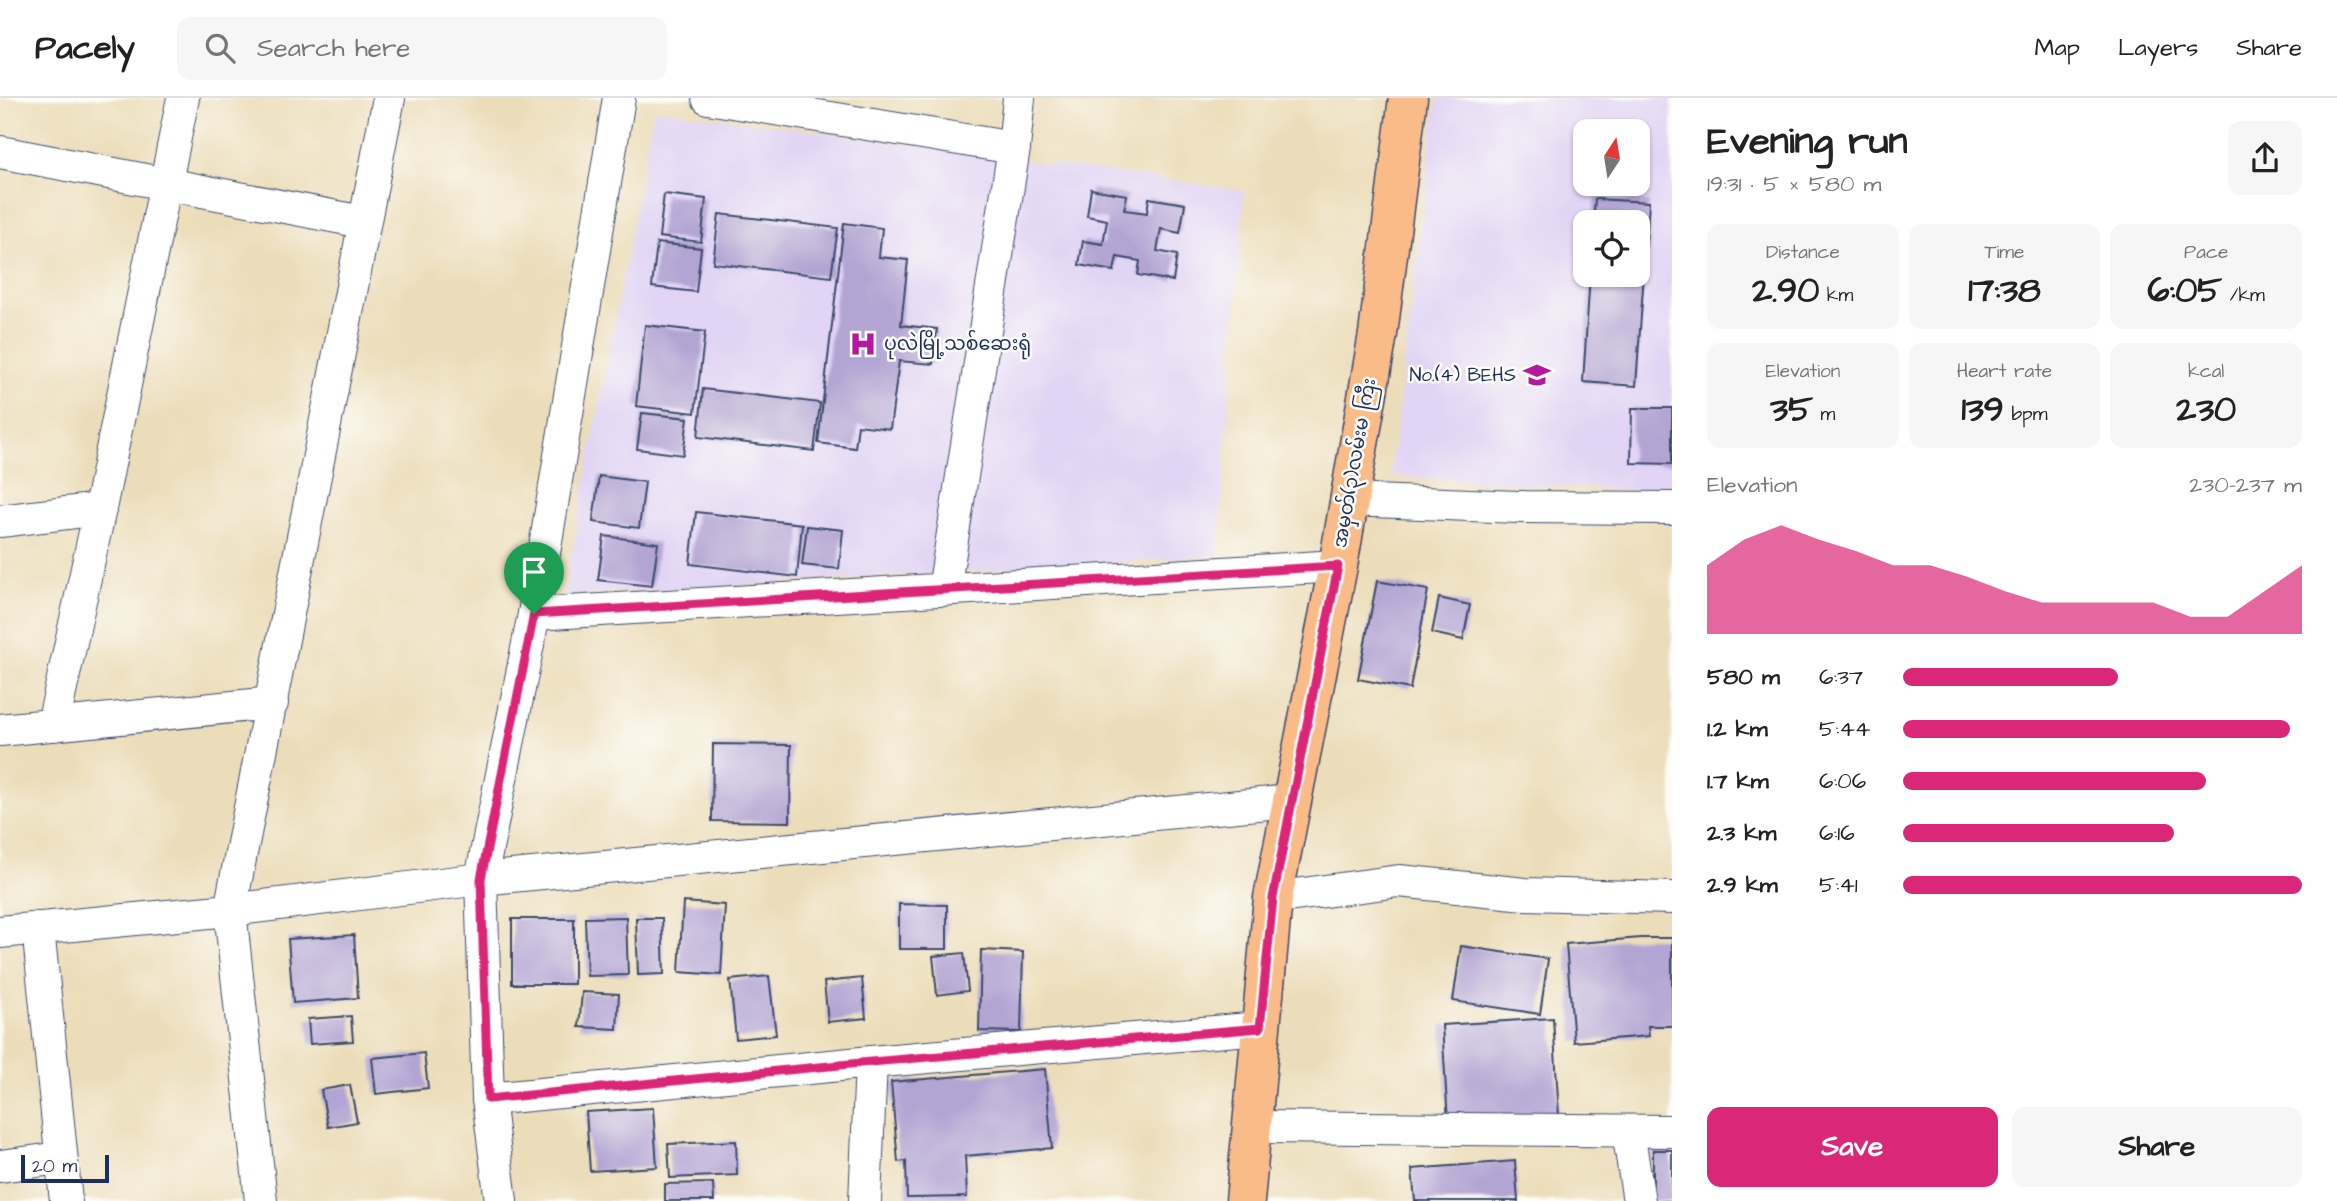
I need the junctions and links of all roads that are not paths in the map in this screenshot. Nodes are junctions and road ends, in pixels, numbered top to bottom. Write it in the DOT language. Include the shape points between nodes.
graph roads {
  1 [pos="183,98"];
  2 [pos="389,98"];
  3 [pos="618,98"];
  4 [pos="708,98"];
  5 [pos="1018,98"];
  6 [pos="1408,98"];
  7 [pos="1014,148"];
  8 [pos="0,152"];
  9 [pos="167,183"];
  10 [pos="363,222"];
  11 [pos="1349,500"];
  12 [pos="1672,508"];
  13 [pos="100,509"];
  14 [pos="0,521"];
  15 [pos="1338,566"];
  16 [pos="944,590"];
  17 [pos="534,614"];
  18 [pos="272,703"];
  19 [pos="53,725"];
  20 [pos="0,730"];
  21 [pos="1290,801"];
  22 [pos="481,879"];
  23 [pos="1273,898"];
  24 [pos="1672,898"];
  25 [pos="230,910"];
  26 [pos="38,928"];
  27 [pos="0,932"];
  28 [pos="1260,1028"];
  29 [pos="871,1062"];
  30 [pos="488,1099"];
  31 [pos="1250,1127"];
  32 [pos="1628,1130"];
  33 [pos="1672,1131"];
  34 [pos="61,1158"];
  35 [pos="0,1166"];
  36 [pos="66,1201"];
  37 [pos="261,1201"];
  38 [pos="501,1201"];
  39 [pos="865,1201"];
  40 [pos="1245,1201"];
  41 [pos="1639,1201"];
  1 -- 9 [label="street"];
  2 -- 10 [label="street"];
  3 -- 17 [label="street"];
  4 -- 7 [label="street"];
  5 -- 7 [label="street"];
  6 -- 11 [label="main road, အမှတ်(၃)လမ်းမ ကြီး" via="1378,334"];
  7 -- 16 [label="street"];
  8 -- 9 [label="street"];
  9 -- 10 [label="street"];
  9 -- 13 [label="street"];
  10 -- 18 [label="street"];
  11 -- 12 [label="street"];
  11 -- 15 [label="main road, အမှတ်(၃)လမ်းမ ကြီး"];
  13 -- 14 [label="street"];
  13 -- 19 [label="street"];
  15 -- 16 [label="street"];
  15 -- 21 [label="main road, အမှတ်(၃)လမ်းမ ကြီး"];
  16 -- 17 [label="street"];
  17 -- 22 [label="street"];
  18 -- 19 [label="street"];
  18 -- 25 [label="street"];
  19 -- 20 [label="street"];
  21 -- 22 [label="street"];
  21 -- 23 [label="main road, အမှတ်(၃)လမ်းမ ကြီး"];
  22 -- 25 [label="street"];
  22 -- 30 [label="street"];
  23 -- 24 [label="street" via="1399,881 1525,894"];
  23 -- 28 [label="main road, အမှတ်(၃)လမ်းမ ကြီး"];
  25 -- 26 [label="street"];
  25 -- 37 [label="street"];
  26 -- 27 [label="street"];
  26 -- 34 [label="street"];
  28 -- 29 [label="street"];
  28 -- 31 [label="main road, အမှတ်(၃)လမ်းမ ကြီး"];
  29 -- 30 [label="street"];
  29 -- 39 [label="street"];
  30 -- 38 [label="street"];
  31 -- 32 [label="street"];
  31 -- 40 [label="main road, အမှတ်(၃)လမ်းမ ကြီး"];
  32 -- 33 [label="street"];
  32 -- 41 [label="street"];
  34 -- 35 [label="street"];
  34 -- 36 [label="street"];
}
